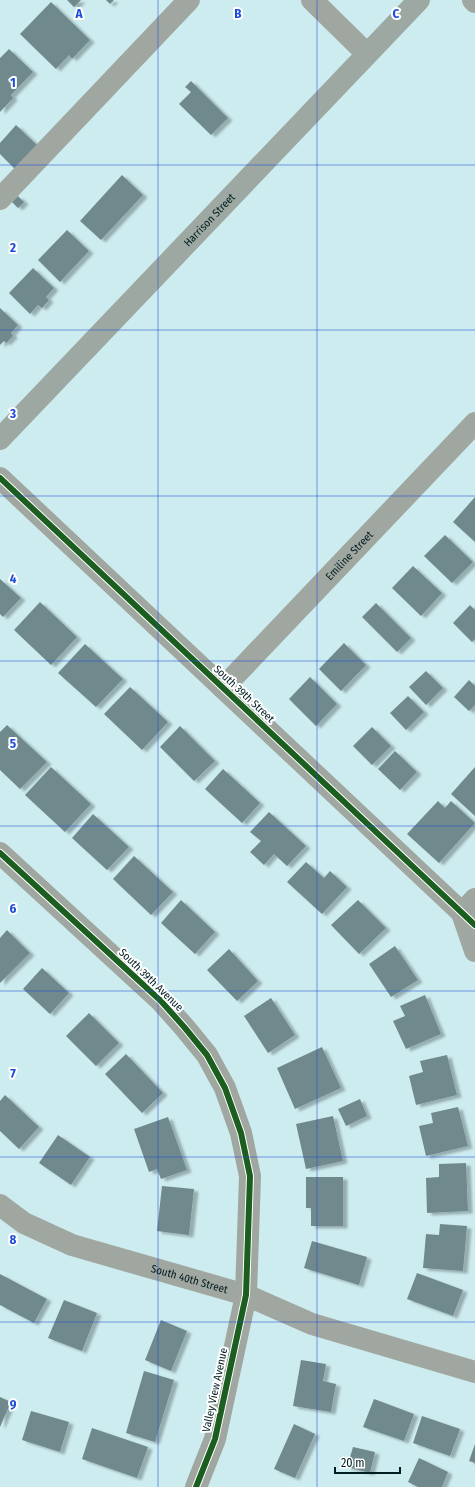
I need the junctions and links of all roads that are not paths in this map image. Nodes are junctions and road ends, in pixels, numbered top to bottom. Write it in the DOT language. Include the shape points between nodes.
graph roads {
  1 [pos="189,0"];
  2 [pos="312,0"];
  3 [pos="419,0"];
  4 [pos="473,0"];
  5 [pos="475,2"];
  6 [pos="367,54"];
  7 [pos="0,199"];
  8 [pos="475,423"];
  9 [pos="0,439"];
  10 [pos="0,478"];
  11 [pos="223,688"];
  12 [pos="3,861"];
  13 [pos="471,912"];
  14 [pos="475,951"];
  15 [pos="0,1205"];
  16 [pos="246,1294"];
  17 [pos="475,1372"];
  18 [pos="196,1487"];
  1 -- 7 [label="street"];
  2 -- 6 [label="street"];
  3 -- 6 [label="main road, Harrison Street"];
  4 -- 5 [label="street"];
  6 -- 9 [label="main road, Harrison Street"];
  8 -- 11 [label="street, Emiline Street"];
  10 -- 11 [label="street, South 39th Street"];
  11 -- 13 [label="street, South 39th Street"];
  12 -- 16 [label="street, South 39th Avenue" via="161,1001 207,1056 219,1077 241,1133 250,1176"];
  13 -- 14 [label="street"];
  15 -- 16 [label="street, South 40th Street" via="24,1223 72,1244"];
  16 -- 17 [label="street, South 40th Street" via="312,1324"];
  16 -- 18 [label="street, Valley View Avenue" via="215,1439"];
}
